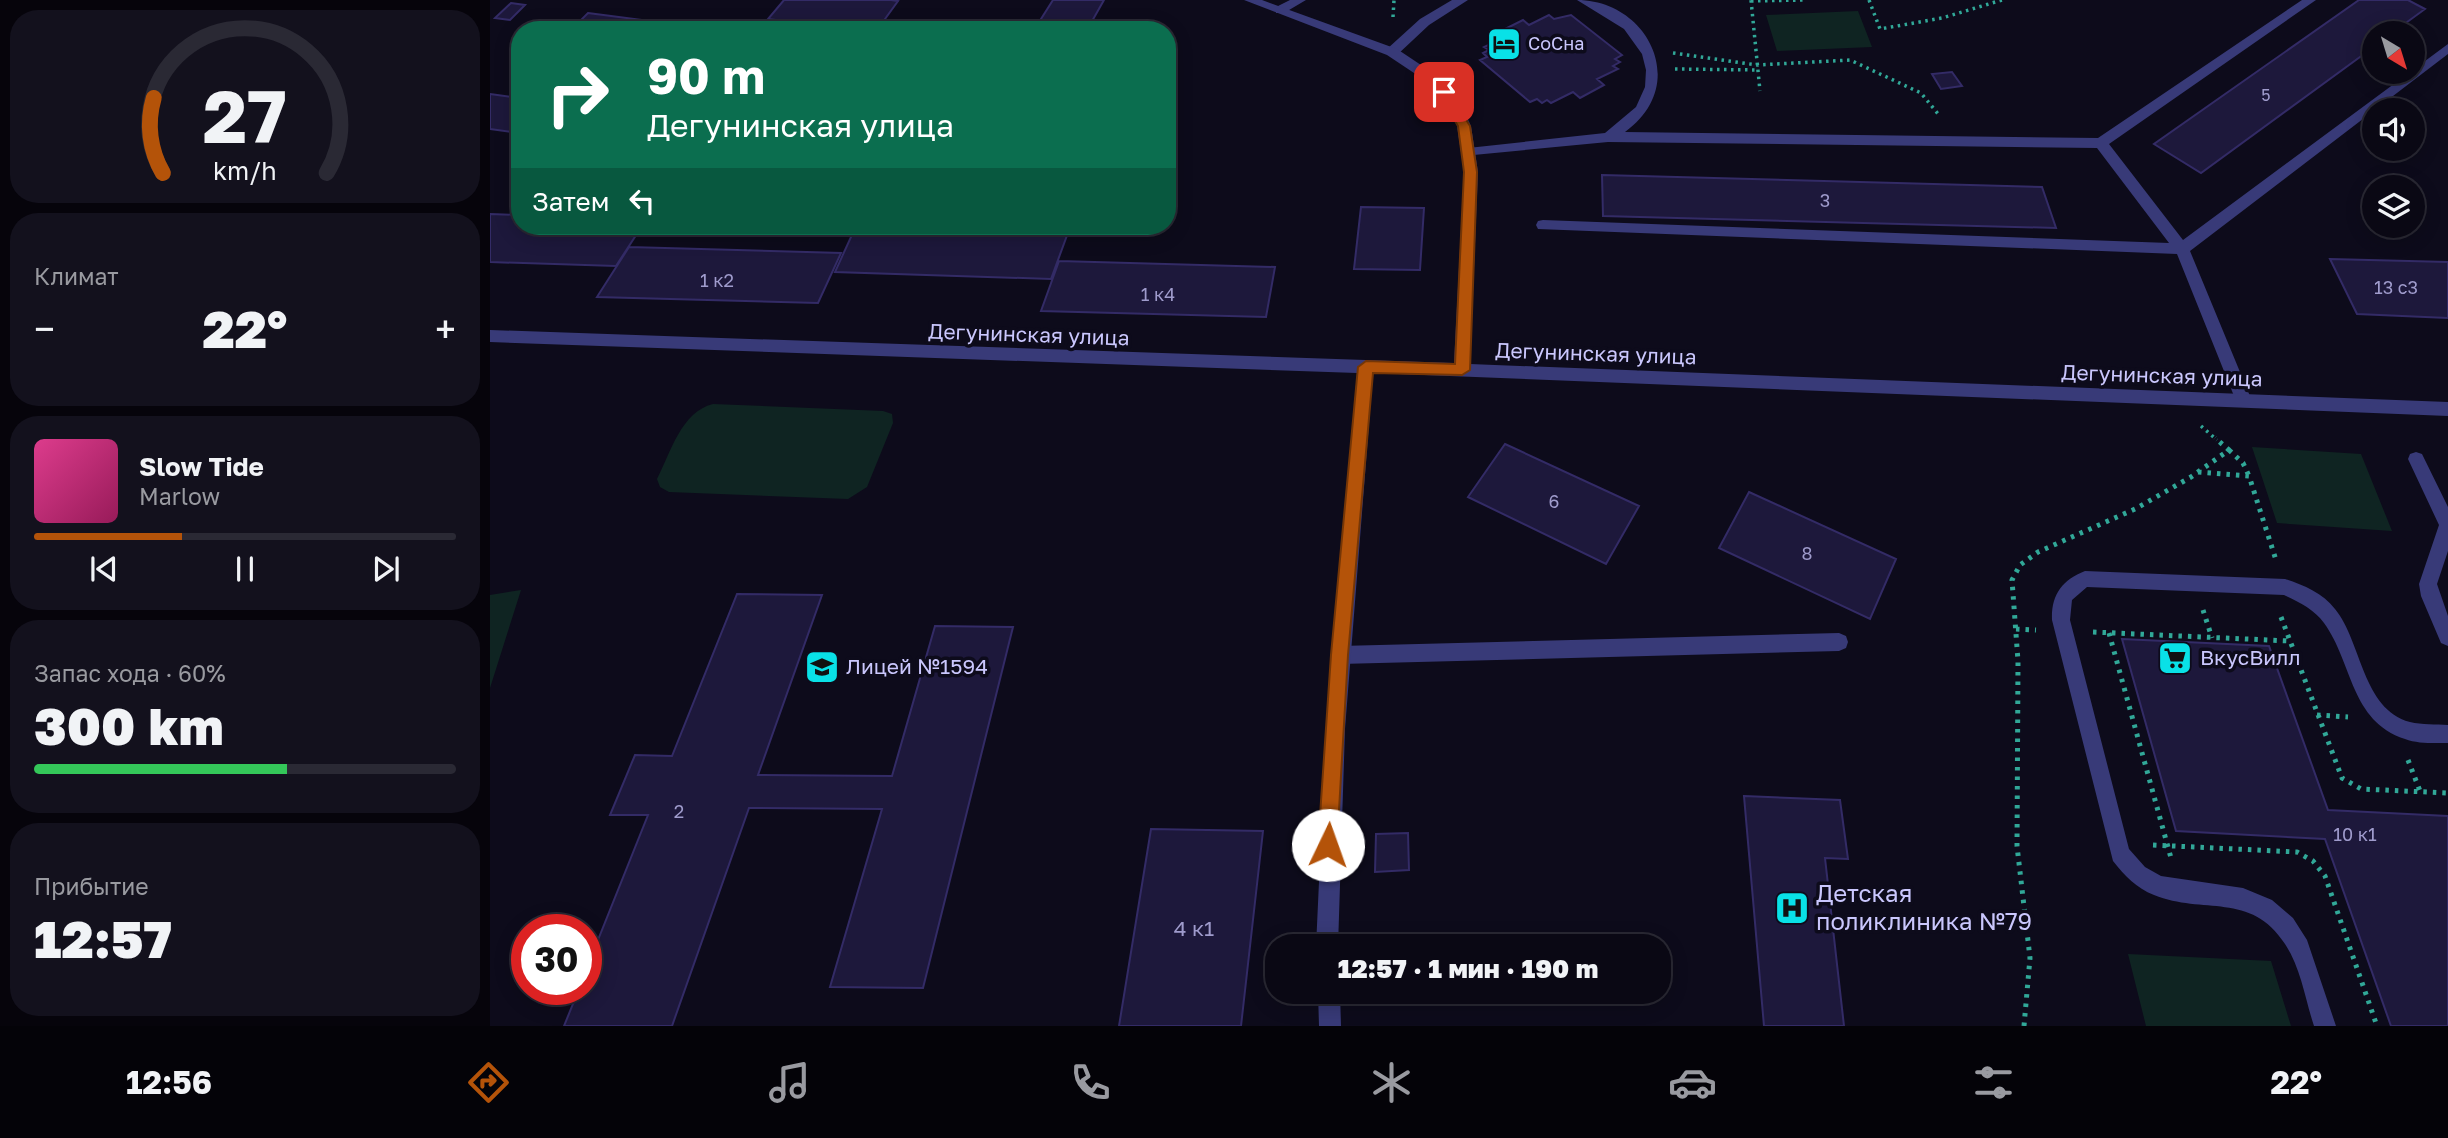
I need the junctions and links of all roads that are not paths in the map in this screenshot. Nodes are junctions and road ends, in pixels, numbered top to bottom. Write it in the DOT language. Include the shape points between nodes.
graph roads {
  1 [pos="1250,0"];
  2 [pos="1300,0"];
  3 [pos="1462,0"];
  4 [pos="1583,0"];
  5 [pos="2310,0"];
  6 [pos="1280,10"];
  7 [pos="2448,48"];
  8 [pos="1392,52"];
  9 [pos="1608,137"];
  10 [pos="2101,143"];
  11 [pos="1468,153"];
  12 [pos="1543,225"];
  13 [pos="2182,249"];
  14 [pos="490,336"];
  15 [pos="1366,367"];
  16 [pos="1462,370"];
  17 [pos="2244,401"];
  18 [pos="2448,409"];
  19 [pos="2416,459"];
  20 [pos="2448,525"];
  21 [pos="2448,637"];
  22 [pos="1839,642"];
  23 [pos="1340,655"];
  24 [pos="2448,734"];
  25 [pos="1327,934"];
  26 [pos="1329,1004"];
  27 [pos="1330,1026"];
  28 [pos="2325,1026"];
  1 -- 6 [label="street"];
  2 -- 6 [label="street"];
  3 -- 8 [label="street" via="1432,16"];
  4 -- 9 [label="street" via="1617,16 1635,31 1648,49 1653,68 1644,106"];
  5 -- 10 [label="street"];
  6 -- 8 [label="street"];
  7 -- 13 [label="street"];
  8 -- 11 [label="street" via="1444,92 1464,126"];
  9 -- 10 [label="street"];
  9 -- 11 [label="street"];
  10 -- 13 [label="street"];
  11 -- 16 [label="street" via="1471,172"];
  12 -- 13 [label="street"];
  13 -- 17 [label="street"];
  14 -- 15 [label="street, Дегунинская улица"];
  15 -- 16 [label="street, Дегунинская улица"];
  15 -- 23 [label="street"];
  16 -- 17 [label="street, Дегунинская улица"];
  17 -- 18 [label="street, Дегунинская улица"];
  19 -- 20 [label="street"];
  20 -- 21 [label="street" via="2428,584"];
  22 -- 23 [label="street"];
  23 -- 25 [label="street"];
  24 -- 28 [label="street" via="2404,729 2376,711 2367,701 2340,632 2329,615 2304,594 2285,587 2085,579 2065,592 2060,605 2063,631 2120,854 2138,876 2165,891 2231,894 2272,913 2298,944"];
  26 -- 27 [label="street"];
}
